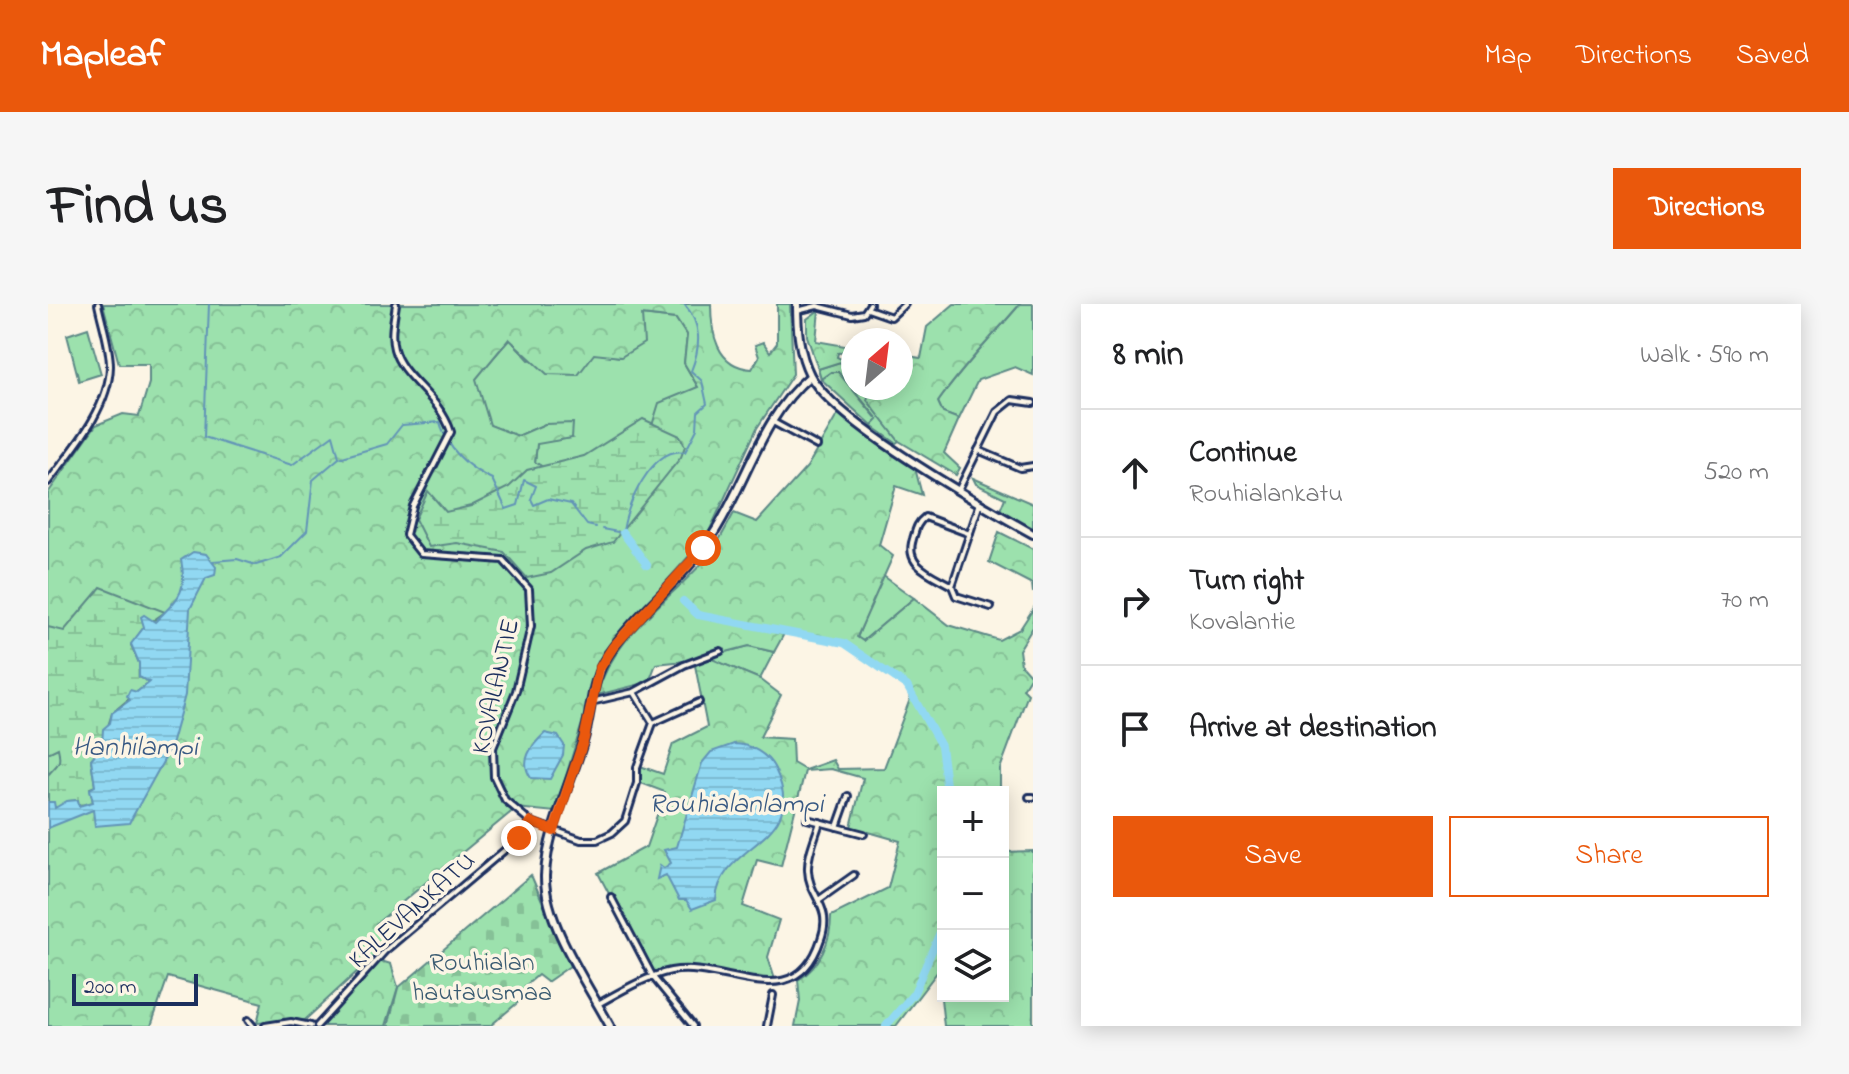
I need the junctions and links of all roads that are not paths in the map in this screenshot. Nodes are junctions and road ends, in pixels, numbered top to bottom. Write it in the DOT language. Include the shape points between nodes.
graph roads {
  1 [pos="98,304"];
  2 [pos="396,304"];
  3 [pos="905,304"];
  4 [pos="818,305"];
  5 [pos="869,307"];
  6 [pos="797,308"];
  7 [pos="810,376"];
  8 [pos="1033,403"];
  9 [pos="773,422"];
  10 [pos="817,446"];
  11 [pos="978,450"];
  12 [pos="1033,466"];
  13 [pos="48,482"];
  14 [pos="959,489"];
  15 [pos="980,503"];
  16 [pos="970,534"];
  17 [pos="1033,534"];
  18 [pos="952,586"];
  19 [pos="991,607"];
  20 [pos="721,651"];
  21 [pos="634,692"];
  22 [pos="591,702"];
  23 [pos="699,702"];
  24 [pos="653,723"];
  25 [pos="848,796"];
  26 [pos="807,819"];
  27 [pos="531,822"];
  28 [pos="820,822"];
  29 [pos="837,827"];
  30 [pos="554,831"];
  31 [pos="864,834"];
  32 [pos="854,875"];
  33 [pos="611,897"];
  34 [pos="820,899"];
  35 [pos="653,977"];
  36 [pos="773,995"];
  37 [pos="598,1004"];
  38 [pos="248,1020"];
  39 [pos="253,1026"];
  40 [pos="265,1026"];
  41 [pos="313,1026"];
  42 [pos="610,1026"];
  43 [pos="693,1026"];
  44 [pos="767,1026"];
  1 -- 13 [label="street" via="110,364 106,386 85,431"];
  2 -- 27 [label="street, KOVALANTIE" via="394,349 404,368 444,411 451,432 413,506 406,535 421,554 503,560 529,589 531,626 492,762 505,800"];
  3 -- 5 [label="street" via="891,317"];
  4 -- 5 [label="street" via="852,315"];
  4 -- 6 [label="street"];
  6 -- 7 [label="street" via="799,344"];
  7 -- 9 [label="street"];
  7 -- 14 [label="street" via="876,436"];
  8 -- 11 [label="street" via="1003,404"];
  9 -- 10 [label="street"];
  9 -- 22 [label="street" via="712,536 608,654"];
  11 -- 12 [label="street" via="1020,468"];
  11 -- 14 [label="street"];
  14 -- 15 [label="street"];
  15 -- 16 [label="street"];
  15 -- 17 [label="street"];
  16 -- 18 [label="street"];
  16 -- 18 [label="street" via="925,517 918,522 908,551 912,561"];
  18 -- 19 [label="street" via="956,596"];
  20 -- 21 [label="street"];
  21 -- 22 [label="street"];
  21 -- 24 [label="street"];
  22 -- 30 [label="street"];
  23 -- 24 [label="street"];
  24 -- 30 [label="street, KOVALANTIE" via="619,828 590,841"];
  25 -- 29 [label="street"];
  26 -- 28 [label="street"];
  27 -- 30 [label="street, KOVALANTIE"];
  27 -- 41 [label="street, KALEVANKATU" via="519,838 385,951"];
  28 -- 29 [label="street"];
  28 -- 34 [label="street" via="807,867"];
  29 -- 31 [label="street"];
  30 -- 37 [label="street" via="545,877 549,902"];
  32 -- 34 [label="street"];
  33 -- 35 [label="street"];
  34 -- 35 [label="street" via="825,909 821,941 805,969 786,981 756,982 699,971"];
  35 -- 37 [label="street"];
  35 -- 43 [label="street"];
  36 -- 44 [label="street"];
  37 -- 42 [label="street"];
  38 -- 39 [label="street"];
  40 -- 41 [label="street"];
}
